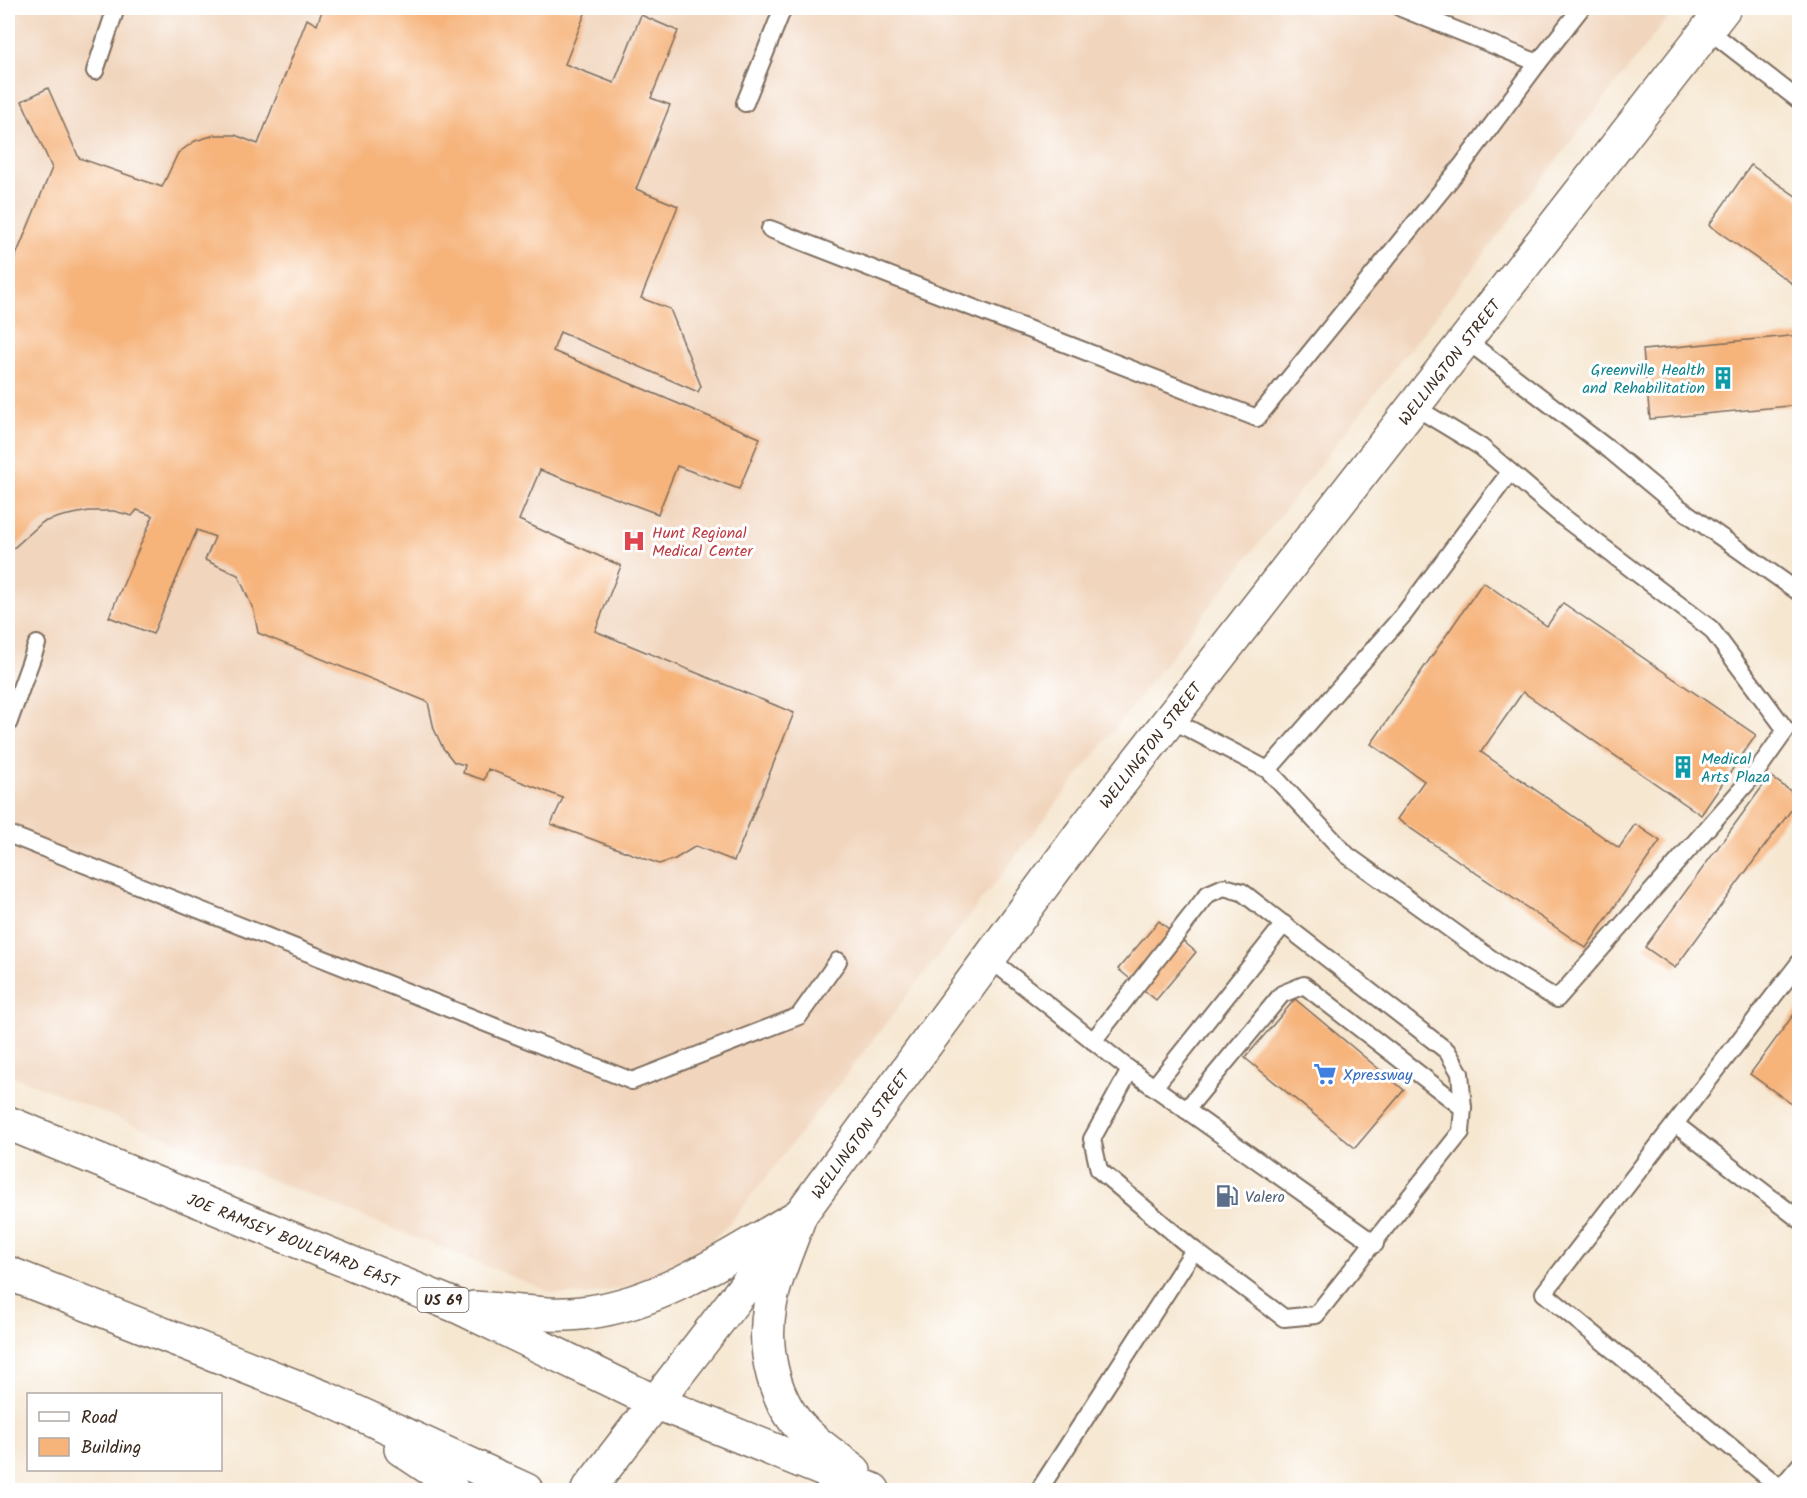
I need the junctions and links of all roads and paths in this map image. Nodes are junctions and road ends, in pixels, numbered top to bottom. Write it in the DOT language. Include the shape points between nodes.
graph roads {
  1 [pos="116,8"];
  2 [pos="783,8"];
  3 [pos="1401,8"];
  4 [pos="1581,8"];
  5 [pos="1715,18"];
  6 [pos="1538,63"];
  7 [pos="95,71"];
  8 [pos="1800,101"];
  9 [pos="745,103"];
  10 [pos="770,229"];
  11 [pos="1466,340"];
  12 [pos="1415,406"];
  13 [pos="1510,472"];
  14 [pos="1800,592"];
  15 [pos="38,644"];
  16 [pos="1170,719"];
  17 [pos="8,724"];
  18 [pos="1268,771"];
  19 [pos="8,834"];
  20 [pos="1284,924"];
  21 [pos="990,958"];
  22 [pos="838,961"];
  23 [pos="1800,962"];
  24 [pos="1092,1041"];
  25 [pos="1130,1070"];
  26 [pos="1154,1087"];
  27 [pos="1462,1108"];
  28 [pos="1186,1110"];
  29 [pos="8,1123"];
  30 [pos="1675,1124"];
  31 [pos="800,1215"];
  32 [pos="1800,1220"];
  33 [pos="1375,1244"];
  34 [pos="1194,1250"];
  35 [pos="8,1273"];
  36 [pos="459,1307"];
  37 [pos="325,1398"];
  38 [pos="655,1402"];
  39 [pos="1800,1465"];
  40 [pos="1781,1490"];
  41 [pos="452,1491"];
  42 [pos="526,1491"];
  43 [pos="588,1491"];
  44 [pos="873,1491"];
  45 [pos="879,1491"];
  46 [pos="1040,1491"];
  1 -- 7 [label="lane"];
  2 -- 9 [label="lane"];
  3 -- 6 [label="lane"];
  4 -- 6 [label="lane"];
  5 -- 8 [label="lane"];
  5 -- 11 [label="main road, WELLINGTON STREET"];
  6 -- 10 [label="lane" via="1455,173 1257,418"];
  11 -- 12 [label="main road, WELLINGTON STREET"];
  11 -- 14 [label="lane" via="1677,506"];
  12 -- 13 [label="lane" via="1481,447"];
  12 -- 16 [label="main road, WELLINGTON STREET"];
  13 -- 18 [label="lane" via="1404,614"];
  13 -- 18 [label="lane" via="1711,629 1786,730 1754,775 1557,999 1500,965 1347,855"];
  15 -- 17 [label="lane"];
  16 -- 18 [label="lane"];
  16 -- 21 [label="main road, WELLINGTON STREET"];
  19 -- 22 [label="lane" via="632,1081 799,1016"];
  20 -- 24 [label="lane" via="1242,892 1224,887 1208,894"];
  20 -- 26 [label="lane"];
  20 -- 27 [label="lane" via="1447,1051 1460,1073"];
  21 -- 24 [label="lane"];
  21 -- 31 [label="main road, WELLINGTON STREET"];
  23 -- 30 [label="lane"];
  24 -- 25 [label="lane"];
  25 -- 26 [label="lane"];
  25 -- 34 [label="lane" via="1092,1139 1100,1170"];
  26 -- 28 [label="lane"];
  27 -- 28 [label="lane" via="1304,985 1282,994"];
  27 -- 33 [label="lane" via="1461,1132"];
  28 -- 33 [label="lane"];
  29 -- 36 [label="main road, JOE RAMSEY BOULEVARD EAST / US 69"];
  30 -- 32 [label="lane"];
  30 -- 40 [label="lane" via="1544,1293"];
  31 -- 36 [label="main road" via="705,1269 644,1298 588,1313"];
  31 -- 38 [label="main road, WELLINGTON STREET"];
  31 -- 45 [label="main road" via="770,1306 768,1334 775,1384 789,1413 807,1434"];
  33 -- 34 [label="lane" via="1316,1316 1284,1318"];
  34 -- 46 [label="lane"];
  35 -- 37 [label="main road"];
  36 -- 38 [label="main road, JOE RAMSEY BOULEVARD EAST / US 69"];
  37 -- 41 [label="main road" via="434,1471"];
  37 -- 42 [label="main road"];
  38 -- 43 [label="main road, WELLINGTON STREET"];
  38 -- 44 [label="main road, JOE RAMSEY BOULEVARD EAST / US 69"];
  39 -- 40 [label="lane"];
}
